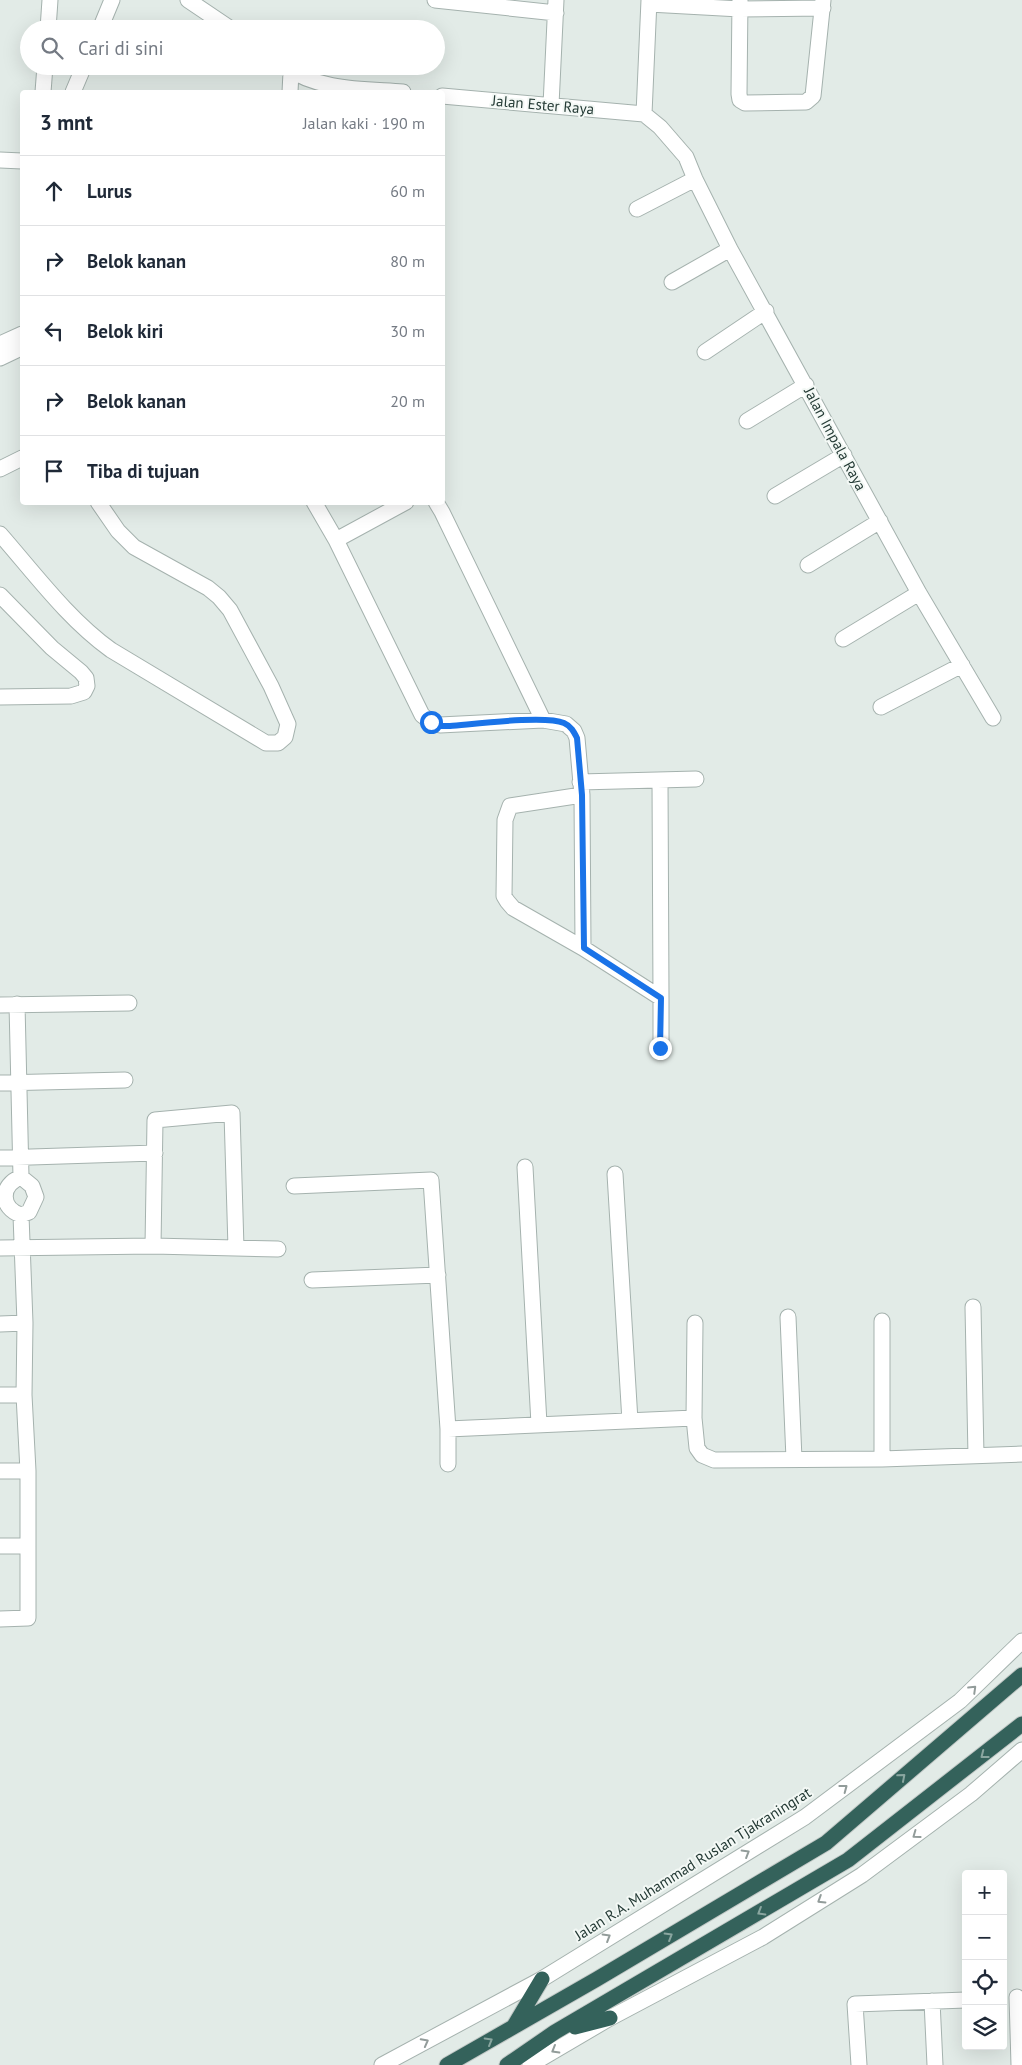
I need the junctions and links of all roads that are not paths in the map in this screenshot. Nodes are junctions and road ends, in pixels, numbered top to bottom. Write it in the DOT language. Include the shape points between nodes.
graph roads {
  1 [pos="50,0"];
  2 [pos="112,0"];
  3 [pos="188,0"];
  4 [pos="435,0"];
  5 [pos="471,2"];
  6 [pos="649,2"];
  7 [pos="740,4"];
  8 [pos="823,4"];
  9 [pos="556,6"];
  10 [pos="49,20"];
  11 [pos="104,20"];
  12 [pos="218,20"];
  13 [pos="44,75"];
  14 [pos="80,75"];
  15 [pos="289,75"];
  16 [pos="299,75"];
  17 [pos="43,90"];
  18 [pos="74,90"];
  19 [pos="290,90"];
  20 [pos="378,90"];
  21 [pos="445,96"];
  22 [pos="551,105"];
  23 [pos="644,114"];
  24 [pos="0,160"];
  25 [pos="20,160"];
  26 [pos="695,179"];
  27 [pos="636,209"];
  28 [pos="730,250"];
  29 [pos="672,282"];
  30 [pos="766,311"];
  31 [pos="0,344"];
  32 [pos="20,344"];
  33 [pos="20,345"];
  34 [pos="705,352"];
  35 [pos="0,358"];
  36 [pos="806,385"];
  37 [pos="747,421"];
  38 [pos="844,455"];
  39 [pos="20,459"];
  40 [pos="0,469"];
  41 [pos="775,496"];
  42 [pos="100,505"];
  43 [pos="316,505"];
  44 [pos="400,505"];
  45 [pos="438,505"];
  46 [pos="880,521"];
  47 [pos="0,534"];
  48 [pos="336,540"];
  49 [pos="808,565"];
  50 [pos="919,593"];
  51 [pos="0,595"];
  52 [pos="843,639"];
  53 [pos="962,665"];
  54 [pos="0,697"];
  55 [pos="881,707"];
  56 [pos="993,718"];
  57 [pos="544,720"];
  58 [pos="696,779"];
  59 [pos="660,780"];
  60 [pos="581,789"];
  61 [pos="584,948"];
  62 [pos="661,998"];
  63 [pos="129,1003"];
  64 [pos="0,1004"];
  65 [pos="17,1004"];
  66 [pos="660,1048"];
  67 [pos="124,1080"];
  68 [pos="20,1082"];
  69 [pos="0,1083"];
  70 [pos="154,1153"];
  71 [pos="0,1158"];
  72 [pos="21,1158"];
  73 [pos="524,1168"];
  74 [pos="615,1174"];
  75 [pos="21,1177"];
  76 [pos="294,1186"];
  77 [pos="21,1215"];
  78 [pos="153,1246"];
  79 [pos="0,1248"];
  80 [pos="23,1248"];
  81 [pos="236,1248"];
  82 [pos="278,1249"];
  83 [pos="438,1275"];
  84 [pos="312,1280"];
  85 [pos="973,1307"];
  86 [pos="788,1317"];
  87 [pos="882,1322"];
  88 [pos="25,1323"];
  89 [pos="695,1323"];
  90 [pos="0,1324"];
  91 [pos="0,1395"];
  92 [pos="24,1395"];
  93 [pos="694,1418"];
  94 [pos="630,1421"];
  95 [pos="539,1424"];
  96 [pos="448,1429"];
  97 [pos="1022,1454"];
  98 [pos="976,1456"];
  99 [pos="794,1459"];
  100 [pos="882,1460"];
  101 [pos="448,1464"];
  102 [pos="0,1471"];
  103 [pos="28,1471"];
  104 [pos="0,1546"];
  105 [pos="28,1546"];
  106 [pos="0,1619"];
  107 [pos="1022,1641"];
  108 [pos="1022,1675"];
  109 [pos="1022,1724"];
  110 [pos="1022,1750"];
  111 [pos="542,1978"];
  112 [pos="1014,1998"];
  113 [pos="962,2000"];
  114 [pos="932,2001"];
  115 [pos="610,2018"];
  116 [pos="513,2027"];
  117 [pos="555,2032"];
  118 [pos="445,2064"];
  119 [pos="382,2065"];
  120 [pos="507,2065"];
  121 [pos="530,2065"];
  122 [pos="860,2065"];
  123 [pos="935,2065"];
  124 [pos="1019,2065"];
  1 -- 10 [label="street"];
  2 -- 11 [label="street"];
  3 -- 12 [label="street"];
  4 -- 5 [label="street"];
  5 -- 9 [label="street"];
  6 -- 7 [label="street"];
  6 -- 23 [label="street"];
  7 -- 8 [label="street"];
  7 -- 8 [label="street" via="739,94 740,100 746,103 806,102 813,96"];
  9 -- 22 [label="street"];
  13 -- 17 [label="street"];
  14 -- 18 [label="street"];
  15 -- 19 [label="street"];
  16 -- 20 [label="street" via="329,86"];
  21 -- 22 [label="street, Jalan Ester Raya"];
  22 -- 23 [label="street, Jalan Ester Raya"];
  23 -- 26 [label="street, Jalan Impala Raya" via="686,156"];
  24 -- 25 [label="street"];
  26 -- 27 [label="street"];
  26 -- 28 [label="street, Jalan Impala Raya"];
  28 -- 29 [label="street"];
  28 -- 30 [label="street, Jalan Impala Raya"];
  30 -- 34 [label="street"];
  30 -- 36 [label="street, Jalan Impala Raya"];
  31 -- 32 [label="street"];
  33 -- 35 [label="street"];
  36 -- 37 [label="street"];
  36 -- 38 [label="street, Jalan Impala Raya"];
  38 -- 41 [label="street"];
  38 -- 46 [label="street, Jalan Impala Raya"];
  39 -- 40 [label="street"];
  42 -- 47 [label="street" via="134,547 208,588 230,610 288,724 285,737 278,743 266,743 91,636"];
  43 -- 48 [label="street"];
  44 -- 48 [label="street"];
  45 -- 57 [label="street"];
  46 -- 49 [label="street"];
  46 -- 50 [label="street, Jalan Impala Raya"];
  48 -- 57 [label="street" via="422,714 431,722 450,726"];
  50 -- 52 [label="street"];
  50 -- 53 [label="street, Jalan Impala Raya"];
  51 -- 54 [label="street" via="52,648 81,672 87,686 84,692 71,696"];
  53 -- 55 [label="street"];
  53 -- 56 [label="street, Jalan Impala Raya"];
  57 -- 60 [label="street" via="566,724 574,731"];
  58 -- 59 [label="street"];
  59 -- 60 [label="street"];
  59 -- 62 [label="street"];
  60 -- 61 [label="street"];
  60 -- 61 [label="street" via="510,806 505,820 504,896 513,908"];
  61 -- 62 [label="street"];
  62 -- 66 [label="street"];
  63 -- 65 [label="street"];
  64 -- 65 [label="street"];
  65 -- 68 [label="street"];
  67 -- 68 [label="street"];
  68 -- 69 [label="street"];
  68 -- 72 [label="street"];
  70 -- 72 [label="street"];
  70 -- 78 [label="street"];
  70 -- 81 [label="street" via="155,1120 232,1113"];
  71 -- 72 [label="street"];
  72 -- 75 [label="street"];
  73 -- 95 [label="street"];
  74 -- 94 [label="street"];
  75 -- 77 [label="street" via="32,1186 36,1196 29,1212"];
  75 -- 77 [label="street" via="6,1185 2,1196 6,1208"];
  76 -- 83 [label="street" via="432,1180"];
  77 -- 80 [label="street"];
  78 -- 80 [label="street"];
  78 -- 81 [label="street"];
  79 -- 80 [label="street"];
  80 -- 88 [label="street"];
  81 -- 82 [label="street"];
  83 -- 84 [label="street"];
  83 -- 96 [label="street"];
  85 -- 98 [label="street"];
  86 -- 99 [label="street"];
  87 -- 100 [label="street"];
  88 -- 90 [label="street"];
  88 -- 92 [label="street"];
  89 -- 93 [label="street"];
  91 -- 92 [label="street"];
  92 -- 103 [label="street"];
  93 -- 94 [label="street"];
  93 -- 99 [label="street" via="697,1448 702,1455 714,1460"];
  94 -- 95 [label="street"];
  95 -- 96 [label="street"];
  96 -- 101 [label="street"];
  97 -- 98 [label="street"];
  98 -- 100 [label="street"];
  99 -- 100 [label="street"];
  102 -- 103 [label="street"];
  103 -- 105 [label="street"];
  104 -- 105 [label="street"];
  105 -- 106 [label="street" via="28,1618"];
  111 -- 107 [label="street, Jalan R.A. Muhammad Ruslan Tjakraningrat, one-way" via="805,1817 960,1701"];
  116 -- 108 [label="highway, one-way" via="826,1843"];
  109 -- 117 [label="highway, one-way" via="848,1860"];
  110 -- 115 [label="street, one-way" via="971,1794 862,1875 763,1937"];
  111 -- 116 [label="highway"];
  119 -- 111 [label="street, Jalan R.A. Muhammad Ruslan Tjakraningrat, one-way"];
  112 -- 124 [label="street"];
  113 -- 114 [label="street"];
  114 -- 122 [label="street" via="855,2004"];
  114 -- 123 [label="street"];
  115 -- 117 [label="highway"];
  115 -- 121 [label="street, one-way"];
  118 -- 116 [label="highway, one-way"];
  117 -- 120 [label="highway"];
}
